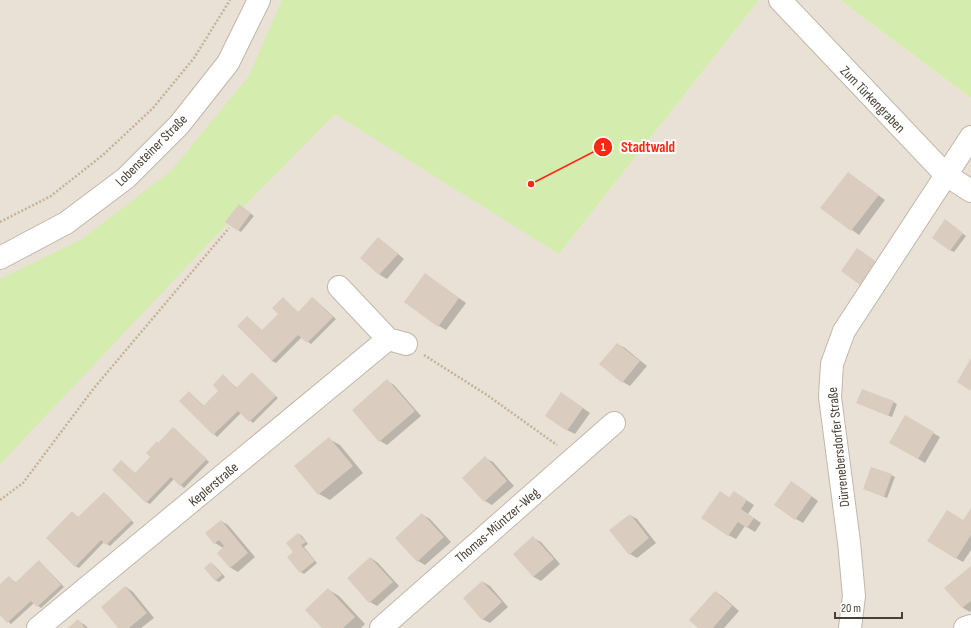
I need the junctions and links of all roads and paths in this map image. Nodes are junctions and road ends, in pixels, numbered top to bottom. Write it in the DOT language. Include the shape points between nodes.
graph roads {
  1 [pos="230,0"];
  2 [pos="260,0"];
  3 [pos="780,0"];
  4 [pos="971,137"];
  5 [pos="946,176"];
  6 [pos="971,191"];
  7 [pos="0,222"];
  8 [pos="229,228"];
  9 [pos="0,258"];
  10 [pos="339,287"];
  11 [pos="404,345"];
  12 [pos="614,423"];
  13 [pos="557,446"];
  14 [pos="0,500"];
  15 [pos="971,626"];
  16 [pos="38,628"];
  17 [pos="381,628"];
  18 [pos="850,628"];
  19 [pos="965,628"];
  1 -- 7 [label="path" via="194,58 153,108 104,154 51,196"];
  2 -- 9 [label="street, Lobensteiner Straße" via="228,63 179,125 126,178 66,223"];
  3 -- 5 [label="street, Zum Türkengraben"];
  4 -- 5 [label="street, Dürrenebersdorfer Straße"];
  5 -- 6 [label="street, Zum Türkengraben"];
  5 -- 18 [label="street, Dürrenebersdorfer Straße" via="844,331 832,364 830,397 854,596"];
  8 -- 14 [label="path" via="94,388 23,484"];
  10 -- 11 [label="street"];
  11 -- 13 [label="path" via="487,395"];
  11 -- 16 [label="street, Keplerstraße"];
  12 -- 17 [label="street, Thomas-Müntzer-Weg"];
  15 -- 19 [label="street"];
}
